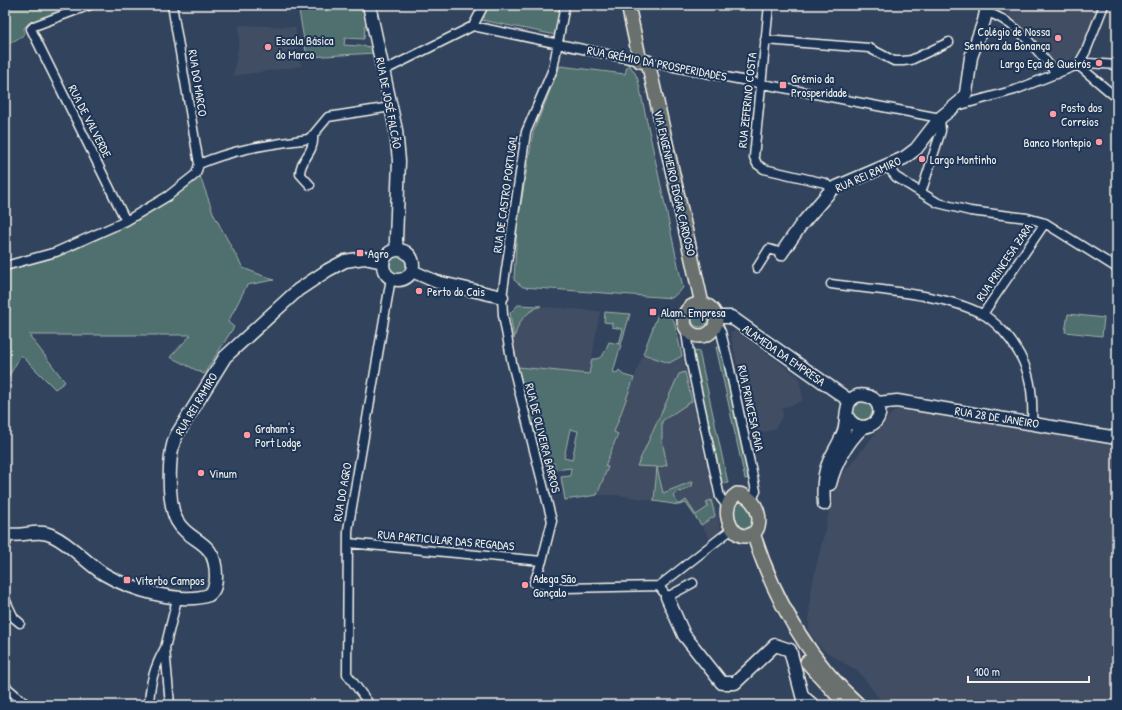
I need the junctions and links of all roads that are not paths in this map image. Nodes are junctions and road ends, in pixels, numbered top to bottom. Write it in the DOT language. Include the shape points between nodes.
graph roads {
  1 [pos="90,5"];
  2 [pos="172,5"];
  3 [pos="369,5"];
  4 [pos="484,5"];
  5 [pos="565,5"];
  6 [pos="628,5"];
  7 [pos="770,5"];
  8 [pos="1104,5"];
  9 [pos="985,9"];
  10 [pos="474,26"];
  11 [pos="765,40"];
  12 [pos="949,42"];
  13 [pos="558,44"];
  14 [pos="644,61"];
  15 [pos="1078,65"];
  16 [pos="1117,65"];
  17 [pos="382,71"];
  18 [pos="1056,74"];
  19 [pos="760,83"];
  20 [pos="1117,98"];
  21 [pos="391,107"];
  22 [pos="954,107"];
  23 [pos="940,118"];
  24 [pos="313,136"];
  25 [pos="199,164"];
  26 [pos="887,166"];
  27 [pos="310,185"];
  28 [pos="923,187"];
  29 [pos="832,189"];
  30 [pos="126,220"];
  31 [pos="1045,223"];
  32 [pos="397,250"];
  33 [pos="781,254"];
  34 [pos="383,262"];
  35 [pos="5,266"];
  36 [pos="757,268"];
  37 [pos="1117,268"];
  38 [pos="412,271"];
  39 [pos="391,278"];
  40 [pos="831,284"];
  41 [pos="502,297"];
  42 [pos="702,304"];
  43 [pos="984,314"];
  44 [pos="716,319"];
  45 [pos="685,326"];
  46 [pos="850,401"];
  47 [pos="877,403"];
  48 [pos="847,416"];
  49 [pos="1032,423"];
  50 [pos="864,427"];
  51 [pos="1117,438"];
  52 [pos="752,500"];
  53 [pos="727,506"];
  54 [pos="732,528"];
  55 [pos="749,535"];
  56 [pos="6,539"];
  57 [pos="348,543"];
  58 [pos="542,561"];
  59 [pos="693,583"];
  60 [pos="659,586"];
  61 [pos="667,597"];
  62 [pos="5,599"];
  63 [pos="177,599"];
  64 [pos="776,603"];
  65 [pos="20,623"];
  66 [pos="166,648"];
  67 [pos="5,686"];
  68 [pos="806,700"];
  69 [pos="27,705"];
  70 [pos="149,705"];
  71 [pos="170,705"];
  72 [pos="370,705"];
  73 [pos="846,705"];
  74 [pos="860,705"];
  1 -- 30 [label="street, RUA DE VALVERDE" via="31,29"];
  2 -- 25 [label="street, RUA DO MARCO"];
  3 -- 17 [label="street, RUA DE JOSÉ FALCÃO"];
  4 -- 10 [label="street"];
  5 -- 13 [label="street, RUA DE CASTRO PORTUGAL"];
  6 -- 14 [label="main road, VIA ENGENHEIRO EDGAR CARDOSO"];
  7 -- 11 [label="street, RUA ZEFERINO COSTA"];
  8 -- 15 [label="street" via="1086,52"];
  9 -- 18 [label="street" via="1015,26"];
  9 -- 22 [label="street" via="971,56 966,93"];
  10 -- 13 [label="street, RUA GRÉMIO DA PROSPERIDADES"];
  10 -- 17 [label="street"];
  11 -- 12 [label="street" via="869,48 894,61 911,60"];
  11 -- 19 [label="street, RUA ZEFERINO COSTA"];
  13 -- 14 [label="street, RUA GRÉMIO DA PROSPERIDADES"];
  13 -- 41 [label="street, RUA DE CASTRO PORTUGAL" via="553,69 526,132"];
  14 -- 19 [label="street, RUA GRÉMIO DA PROSPERIDADES"];
  14 -- 42 [label="main road, VIA ENGENHEIRO EDGAR CARDOSO"];
  15 -- 16 [label="street, RUA REI RAMIRO"];
  15 -- 18 [label="street, RUA REI RAMIRO"];
  15 -- 20 [label="street"];
  17 -- 21 [label="street, RUA DE JOSÉ FALCÃO"];
  18 -- 22 [label="street, RUA REI RAMIRO" via="1015,90"];
  19 -- 23 [label="street, RUA GRÉMIO DA PROSPERIDADES"];
  19 -- 29 [label="street, RUA ZEFERINO COSTA" via="754,156 757,164 764,169 826,183"];
  21 -- 24 [label="street" via="328,117"];
  21 -- 32 [label="street, RUA DE JOSÉ FALCÃO" via="399,161"];
  22 -- 23 [label="street, RUA REI RAMIRO"];
  23 -- 26 [label="street, RUA REI RAMIRO" via="916,149"];
  23 -- 28 [label="street" via="941,131"];
  24 -- 25 [label="street" via="308,139 246,148"];
  24 -- 27 [label="street" via="314,146 300,168 300,174"];
  25 -- 30 [label="street" via="196,174 168,196"];
  26 -- 29 [label="street, RUA REI RAMIRO"];
  26 -- 31 [label="street" via="896,177 938,203"];
  29 -- 33 [label="street, RUA REI RAMIRO" via="801,225"];
  30 -- 35 [label="street" via="56,252"];
  31 -- 37 [label="street"];
  31 -- 43 [label="street, RUA PRINCESA ZARA"];
  32 -- 34 [label="street" via="388,253"];
  32 -- 38 [label="street" via="411,256"];
  33 -- 36 [label="street" via="769,249"];
  34 -- 39 [label="street" via="384,271"];
  34 -- 63 [label="street, RUA REI RAMIRO" via="364,258 346,262 328,270 298,290 225,357 176,436 171,452 173,513 180,525 207,546 216,572 214,588 209,595"];
  38 -- 39 [label="street" via="406,278"];
  38 -- 41 [label="street" via="437,282"];
  39 -- 57 [label="street, RUA DO AGRO" via="348,530"];
  40 -- 43 [label="street" via="948,300"];
  41 -- 58 [label="street, RUA DE OLIVEIRA BARROS" via="515,376 552,521"];
  42 -- 44 [label="main road" via="711,308"];
  42 -- 45 [label="main road" via="689,308 685,316"];
  43 -- 49 [label="street" via="1008,337 1022,356 1031,381"];
  44 -- 45 [label="main road" via="712,330 700,336 691,333"];
  44 -- 46 [label="street, ALAMEDA DA EMPRESA" via="731,317"];
  44 -- 52 [label="street, RUA PRINCESA GAIA" via="729,364 756,491"];
  45 -- 53 [label="street" via="720,497"];
  46 -- 47 [label="street" via="864,395"];
  46 -- 48 [label="street"];
  47 -- 49 [label="street, RUA 28 DE JANEIRO" via="897,401"];
  47 -- 50 [label="street" via="877,419"];
  48 -- 50 [label="street" via="853,424"];
  48 -- 50 [label="street" via="844,432 828,464 823,488 824,504 833,474 853,436"];
  49 -- 51 [label="street, RUA 28 DE JANEIRO"];
  52 -- 53 [label="main road" via="737,494 729,500"];
  52 -- 55 [label="main road" via="758,511 759,520 758,527"];
  53 -- 54 [label="main road" via="728,520"];
  54 -- 55 [label="main road" via="738,534"];
  54 -- 60 [label="street"];
  55 -- 64 [label="main road"];
  56 -- 63 [label="street, RUA REI RAMIRO" via="38,533 53,536 113,579"];
  57 -- 58 [label="street, RUA PARTICULAR DAS REGADAS"];
  57 -- 72 [label="street, RUA DO AGRO" via="347,674"];
  58 -- 60 [label="street, RUA DE OLIVEIRA BARROS" via="534,582 565,588"];
  59 -- 61 [label="street"];
  60 -- 61 [label="street"];
  61 -- 68 [label="street" via="684,635 722,683 734,683 774,645 790,650"];
  62 -- 65 [label="street" via="14,618"];
  63 -- 66 [label="street"];
  64 -- 73 [label="main road" via="803,656"];
  64 -- 74 [label="main road" via="820,663"];
  66 -- 70 [label="street" via="150,681"];
  66 -- 71 [label="street"];
  67 -- 69 [label="street"];
}
